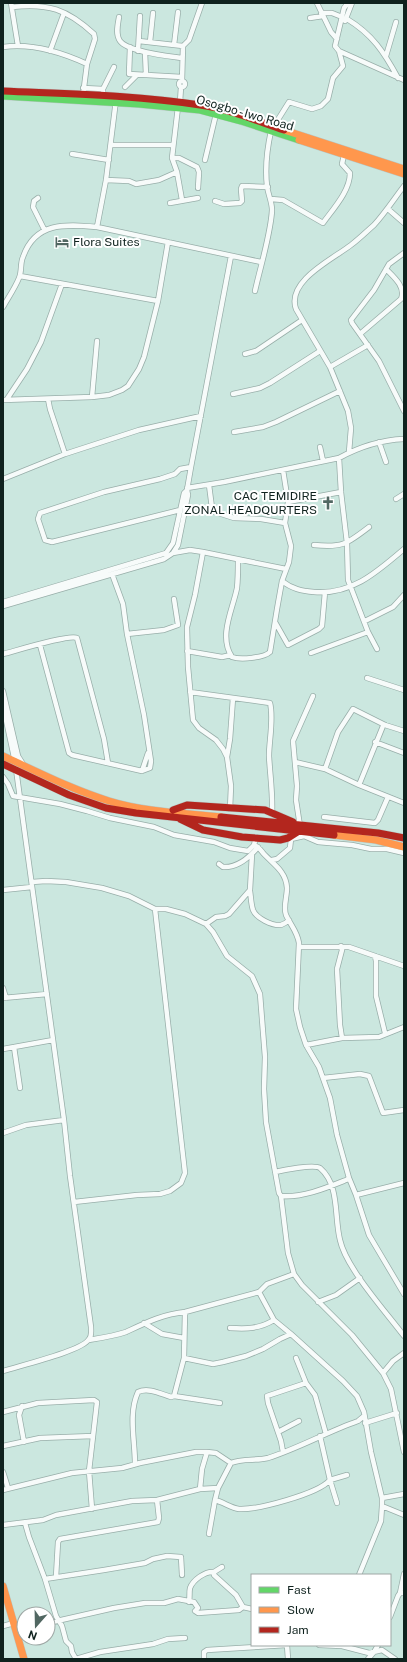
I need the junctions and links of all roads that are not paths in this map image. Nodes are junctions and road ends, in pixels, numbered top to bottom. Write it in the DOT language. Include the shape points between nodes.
graph roads {
  1 [pos="202,3"];
  2 [pos="317,3"];
  3 [pos="348,3"];
  4 [pos="352,3"];
  5 [pos="12,5"];
  6 [pos="178,12"];
  7 [pos="153,13"];
  8 [pos="64,14"];
  9 [pos="322,14"];
  10 [pos="140,16"];
  11 [pos="119,17"];
  12 [pos="310,18"];
  13 [pos="344,18"];
  14 [pos="359,22"];
  15 [pos="396,22"];
  16 [pos="353,23"];
  17 [pos="336,39"];
  18 [pos="139,40"];
  19 [pos="150,42"];
  20 [pos="163,44"];
  21 [pos="174,45"];
  22 [pos="18,46"];
  23 [pos="183,46"];
  24 [pos="3,47"];
  25 [pos="130,47"];
  26 [pos="339,50"];
  27 [pos="50,51"];
  28 [pos="138,51"];
  29 [pos="145,52"];
  30 [pos="162,55"];
  31 [pos="386,56"];
  32 [pos="182,58"];
  33 [pos="86,64"];
  34 [pos="114,67"];
  35 [pos="146,75"];
  36 [pos="136,76"];
  37 [pos="398,78"];
  38 [pos="182,79"];
  39 [pos="404,80"];
  40 [pos="125,87"];
  41 [pos="3,91"];
  42 [pos="83,92"];
  43 [pos="103,93"];
  44 [pos="3,96"];
  45 [pos="116,100"];
  46 [pos="179,104"];
  47 [pos="216,114"];
  48 [pos="256,124"];
  49 [pos="272,129"];
  50 [pos="111,145"];
  51 [pos="173,145"];
  52 [pos="72,154"];
  53 [pos="344,155"];
  54 [pos="172,158"];
  55 [pos="109,160"];
  56 [pos="205,160"];
  57 [pos="404,169"];
  58 [pos="177,172"];
  59 [pos="404,174"];
  60 [pos="106,180"];
  61 [pos="268,186"];
  62 [pos="404,186"];
  63 [pos="198,188"];
  64 [pos="38,198"];
  65 [pos="198,198"];
  66 [pos="271,199"];
  67 [pos="182,200"];
  68 [pos="215,201"];
  69 [pos="170,203"];
  70 [pos="388,208"];
  71 [pos="404,223"];
  72 [pos="97,227"];
  73 [pos="44,229"];
  74 [pos="168,242"];
  75 [pos="404,253"];
  76 [pos="232,256"];
  77 [pos="261,262"];
  78 [pos="386,269"];
  79 [pos="20,276"];
  80 [pos="62,284"];
  81 [pos="255,291"];
  82 [pos="158,301"];
  83 [pos="3,307"];
  84 [pos="302,320"];
  85 [pos="360,334"];
  86 [pos="97,341"];
  87 [pos="368,345"];
  88 [pos="320,351"];
  89 [pos="245,354"];
  90 [pos="330,367"];
  91 [pos="340,391"];
  92 [pos="233,394"];
  93 [pos="92,397"];
  94 [pos="48,399"];
  95 [pos="5,400"];
  96 [pos="404,411"];
  97 [pos="201,416"];
  98 [pos="234,432"];
  99 [pos="404,440"];
  100 [pos="379,442"];
  101 [pos="320,447"];
  102 [pos="349,452"];
  103 [pos="65,454"];
  104 [pos="338,458"];
  105 [pos="324,461"];
  106 [pos="386,462"];
  107 [pos="191,467"];
  108 [pos="283,470"];
  109 [pos="3,479"];
  110 [pos="209,485"];
  111 [pos="187,489"];
  112 [pos="341,492"];
  113 [pos="404,494"];
  114 [pos="396,499"];
  115 [pos="288,502"];
  116 [pos="180,510"];
  117 [pos="285,523"];
  118 [pos="369,527"];
  119 [pos="347,543"];
  120 [pos="314,545"];
  121 [pos="404,549"];
  122 [pos="203,552"];
  123 [pos="173,553"];
  124 [pos="238,560"];
  125 [pos="286,569"];
  126 [pos="112,574"];
  127 [pos="282,581"];
  128 [pos="351,587"];
  129 [pos="325,592"];
  130 [pos="404,595"];
  131 [pos="174,599"];
  132 [pos="3,602"];
  133 [pos="3,606"];
  134 [pos="365,621"];
  135 [pos="275,622"];
  136 [pos="368,632"];
  137 [pos="127,634"];
  138 [pos="40,645"];
  139 [pos="377,649"];
  140 [pos="187,651"];
  141 [pos="311,653"];
  142 [pos="3,654"];
  143 [pos="231,655"];
  144 [pos="367,678"];
  145 [pos="404,690"];
  146 [pos="3,691"];
  147 [pos="190,692"];
  148 [pos="313,696"];
  149 [pos="233,698"];
  150 [pos="3,706"];
  151 [pos="385,724"];
  152 [pos="404,731"];
  153 [pos="375,742"];
  154 [pos="404,754"];
  155 [pos="3,756"];
  156 [pos="227,757"];
  157 [pos="14,761"];
  158 [pos="294,762"];
  159 [pos="108,763"];
  160 [pos="3,764"];
  161 [pos="24,765"];
  162 [pos="325,769"];
  163 [pos="16,770"];
  164 [pos="3,777"];
  165 [pos="359,785"];
  166 [pos="388,796"];
  167 [pos="21,797"];
  168 [pos="404,803"];
  169 [pos="230,809"];
  170 [pos="170,811"];
  171 [pos="272,813"];
  172 [pos="324,817"];
  173 [pos="178,818"];
  174 [pos="299,828"];
  175 [pos="256,837"];
  176 [pos="404,838"];
  177 [pos="256,846"];
  178 [pos="404,847"];
  179 [pos="404,853"];
  180 [pos="252,854"];
  181 [pos="272,860"];
  182 [pos="219,864"];
  183 [pos="32,885"];
  184 [pos="3,890"];
  185 [pos="250,890"];
  186 [pos="155,909"];
  187 [pos="289,920"];
  188 [pos="206,924"];
  189 [pos="341,946"];
  190 [pos="300,947"];
  191 [pos="375,956"];
  192 [pos="404,966"];
  193 [pos="3,988"];
  194 [pos="47,994"];
  195 [pos="5,998"];
  196 [pos="404,1027"];
  197 [pos="385,1033"];
  198 [pos="342,1038"];
  199 [pos="53,1040"];
  200 [pos="306,1045"];
  201 [pos="14,1047"];
  202 [pos="3,1049"];
  203 [pos="323,1078"];
  204 [pos="20,1088"];
  205 [pos="404,1110"];
  206 [pos="64,1120"];
  207 [pos="3,1133"];
  208 [pos="275,1172"];
  209 [pos="349,1178"];
  210 [pos="404,1183"];
  211 [pos="333,1186"];
  212 [pos="356,1195"];
  213 [pos="281,1196"];
  214 [pos="74,1202"];
  215 [pos="294,1274"];
  216 [pos="360,1278"];
  217 [pos="258,1292"];
  218 [pos="404,1294"];
  219 [pos="318,1302"];
  220 [pos="185,1312"];
  221 [pos="274,1320"];
  222 [pos="144,1324"];
  223 [pos="230,1328"];
  224 [pos="291,1334"];
  225 [pos="404,1336"];
  226 [pos="184,1338"];
  227 [pos="89,1340"];
  228 [pos="404,1353"];
  229 [pos="184,1358"];
  230 [pos="296,1358"];
  231 [pos="3,1371"];
  232 [pos="383,1373"];
  233 [pos="306,1383"];
  234 [pos="174,1396"];
  235 [pos="220,1403"];
  236 [pos="22,1406"];
  237 [pos="3,1412"];
  238 [pos="396,1413"];
  239 [pos="364,1416"];
  240 [pos="299,1421"];
  241 [pos="365,1423"];
  242 [pos="278,1432"];
  243 [pos="326,1434"];
  244 [pos="93,1436"];
  245 [pos="320,1436"];
  246 [pos="24,1442"];
  247 [pos="3,1446"];
  248 [pos="207,1452"];
  249 [pos="283,1452"];
  250 [pos="404,1452"];
  251 [pos="231,1463"];
  252 [pos="135,1464"];
  253 [pos="89,1471"];
  254 [pos="3,1472"];
  255 [pos="347,1475"];
  256 [pos="330,1480"];
  257 [pos="8,1488"];
  258 [pos="218,1488"];
  259 [pos="200,1489"];
  260 [pos="3,1490"];
  261 [pos="404,1494"];
  262 [pos="382,1498"];
  263 [pos="157,1500"];
  264 [pos="215,1500"];
  265 [pos="337,1503"];
  266 [pos="382,1506"];
  267 [pos="92,1509"];
  268 [pos="404,1515"];
  269 [pos="25,1523"];
  270 [pos="3,1525"];
  271 [pos="209,1534"];
  272 [pos="222,1567"];
  273 [pos="214,1572"];
  274 [pos="359,1574"];
  275 [pos="404,1574"];
  276 [pos="182,1575"];
  277 [pos="56,1577"];
  278 [pos="45,1579"];
  279 [pos="3,1586"];
  280 [pos="402,1593"];
  281 [pos="189,1602"];
  282 [pos="243,1607"];
  283 [pos="251,1609"];
  284 [pos="391,1615"];
  285 [pos="58,1621"];
  286 [pos="14,1623"];
  287 [pos="3,1626"];
  288 [pos="16,1626"];
  289 [pos="185,1638"];
  290 [pos="22,1646"];
  291 [pos="271,1646"];
  292 [pos="287,1646"];
  293 [pos="342,1646"];
  294 [pos="377,1646"];
  295 [pos="374,1652"];
  296 [pos="24,1659"];
  297 [pos="76,1659"];
  298 [pos="204,1659"];
  299 [pos="288,1659"];
  300 [pos="368,1659"];
  301 [pos="394,1659"];
  1 -- 23 [label="street" via="189,40"];
  2 -- 9 [label="street"];
  3 -- 13 [label="street"];
  4 -- 13 [label="street"];
  5 -- 8 [label="street" via="44,6"];
  5 -- 22 [label="street"];
  6 -- 21 [label="street"];
  7 -- 19 [label="street"];
  8 -- 27 [label="street"];
  8 -- 33 [label="street" via="88,28 95,37"];
  9 -- 12 [label="street"];
  9 -- 13 [label="street" via="332,13"];
  9 -- 17 [label="street"];
  10 -- 18 [label="street"];
  11 -- 25 [label="street" via="119,40"];
  13 -- 16 [label="street"];
  13 -- 17 [label="street"];
  14 -- 16 [label="street"];
  15 -- 31 [label="street"];
  16 -- 31 [label="street" via="375,41"];
  17 -- 26 [label="street"];
  18 -- 19 [label="street"];
  18 -- 28 [label="street"];
  19 -- 20 [label="street"];
  20 -- 21 [label="street"];
  20 -- 30 [label="street"];
  21 -- 23 [label="street"];
  22 -- 24 [label="street"];
  22 -- 27 [label="street"];
  23 -- 32 [label="street"];
  25 -- 28 [label="street"];
  25 -- 36 [label="street" via="129,74"];
  26 -- 37 [label="street"];
  26 -- 49 [label="street" via="343,66 333,78 328,99 321,106 312,109 289,102"];
  27 -- 33 [label="street"];
  28 -- 29 [label="street"];
  29 -- 30 [label="street"];
  29 -- 35 [label="street"];
  30 -- 32 [label="street"];
  31 -- 37 [label="street"];
  32 -- 38 [label="street"];
  33 -- 42 [label="street"];
  34 -- 43 [label="street"];
  35 -- 36 [label="street"];
  35 -- 38 [label="street"];
  36 -- 40 [label="street"];
  37 -- 39 [label="street"];
  38 -- 46 [label="street" via="185,84 181,87"];
  41 -- 42 [label="main road, Osogbo - Iwo Road"];
  42 -- 43 [label="main road, Osogbo - Iwo Road"];
  43 -- 45 [label="main road, Osogbo - Iwo Road"];
  44 -- 45 [label="main road, Osogbo - Iwo Road"];
  45 -- 46 [label="main road, Osogbo - Iwo Road"];
  45 -- 50 [label="street"];
  46 -- 47 [label="main road, Osogbo - Iwo Road"];
  46 -- 48 [label="main road, Osogbo - Iwo Road" via="200,105"];
  46 -- 51 [label="street"];
  47 -- 48 [label="main road, Osogbo - Iwo Road"];
  47 -- 56 [label="street"];
  48 -- 49 [label="main road, Osogbo - Iwo Road"];
  49 -- 53 [label="main road, Osogbo - Iwo Road"];
  49 -- 57 [label="main road, Osogbo - Iwo Road"];
  49 -- 61 [label="street" via="268,152"];
  50 -- 51 [label="street"];
  50 -- 55 [label="street"];
  51 -- 54 [label="street"];
  52 -- 55 [label="street"];
  53 -- 59 [label="main road, Osogbo - Iwo Road"];
  53 -- 66 [label="street" via="342,164 350,173 350,178 338,202 322,222 283,200"];
  54 -- 58 [label="street"];
  54 -- 63 [label="street" via="179,158 197,168"];
  55 -- 60 [label="street"];
  58 -- 60 [label="street" via="159,180 136,184 129,181"];
  58 -- 67 [label="street"];
  60 -- 72 [label="street"];
  61 -- 66 [label="street"];
  61 -- 68 [label="street" via="242,186 240,203 224,204"];
  62 -- 70 [label="street"];
  64 -- 73 [label="street" via="34,201 33,207"];
  65 -- 67 [label="street"];
  66 -- 77 [label="street" via="271,218"];
  67 -- 69 [label="street"];
  70 -- 71 [label="street"];
  70 -- 84 [label="street" via="351,245 309,274 296,296 295,306"];
  72 -- 73 [label="street" via="66,226"];
  72 -- 74 [label="street"];
  73 -- 79 [label="street" via="34,236 26,249"];
  74 -- 76 [label="street"];
  74 -- 82 [label="street"];
  75 -- 78 [label="street" via="394,259"];
  76 -- 77 [label="street"];
  76 -- 97 [label="street"];
  77 -- 81 [label="street"];
  78 -- 85 [label="street" via="351,320"];
  78 -- 85 [label="street" via="401,287 402,296"];
  79 -- 80 [label="street"];
  79 -- 83 [label="street"];
  80 -- 82 [label="street"];
  80 -- 95 [label="street" via="41,342 27,369"];
  82 -- 93 [label="street" via="140,369 122,390"];
  84 -- 88 [label="street"];
  84 -- 89 [label="street" via="256,351"];
  85 -- 87 [label="street"];
  86 -- 93 [label="street"];
  87 -- 90 [label="street"];
  87 -- 96 [label="street"];
  88 -- 90 [label="street"];
  88 -- 92 [label="street" via="260,388"];
  90 -- 91 [label="street"];
  91 -- 98 [label="street" via="276,422"];
  91 -- 102 [label="street" via="351,428"];
  93 -- 94 [label="street"];
  94 -- 95 [label="street"];
  94 -- 103 [label="street"];
  97 -- 103 [label="street" via="139,430"];
  97 -- 107 [label="street"];
  99 -- 100 [label="street"];
  100 -- 102 [label="street"];
  100 -- 106 [label="street"];
  101 -- 105 [label="street"];
  102 -- 104 [label="street"];
  103 -- 109 [label="street"];
  104 -- 105 [label="street"];
  104 -- 112 [label="street"];
  105 -- 108 [label="street"];
  107 -- 111 [label="street"];
  107 -- 116 [label="street" via="180,469 175,474 160,479 104,492 68,504 40,514 38,519 45,540 52,542"];
  108 -- 110 [label="street"];
  108 -- 115 [label="street"];
  110 -- 111 [label="street"];
  110 -- 117 [label="street" via="212,508 215,512 234,518"];
  111 -- 116 [label="street"];
  111 -- 123 [label="street" via="178,545"];
  112 -- 115 [label="street"];
  112 -- 119 [label="street"];
  113 -- 114 [label="street"];
  115 -- 117 [label="street"];
  116 -- 132 [label="street" via="173,544 166,553"];
  117 -- 125 [label="street" via="291,546"];
  118 -- 119 [label="street"];
  119 -- 120 [label="street" via="340,546"];
  119 -- 128 [label="street" via="348,580"];
  121 -- 128 [label="street" via="365,580"];
  122 -- 123 [label="street" via="190,550"];
  122 -- 124 [label="street"];
  122 -- 140 [label="street" via="196,595 187,627"];
  123 -- 126 [label="street" via="164,559"];
  124 -- 125 [label="street"];
  124 -- 143 [label="street" via="237,587 227,626 227,642"];
  125 -- 127 [label="street"];
  126 -- 133 [label="street"];
  126 -- 137 [label="street" via="123,604"];
  127 -- 129 [label="street" via="294,588"];
  127 -- 135 [label="street"];
  128 -- 129 [label="street"];
  128 -- 134 [label="street"];
  129 -- 135 [label="street" via="322,626 319,629 288,645"];
  130 -- 134 [label="street" via="393,606"];
  131 -- 137 [label="street" via="178,625 164,630"];
  134 -- 136 [label="street"];
  135 -- 143 [label="street" via="268,654 246,658 235,658"];
  136 -- 139 [label="street"];
  136 -- 141 [label="street"];
  137 -- 159 [label="street" via="144,715 150,768 142,771"];
  138 -- 142 [label="street"];
  138 -- 159 [label="street" via="69,753"];
  138 -- 159 [label="street" via="58,639 74,636 77,638"];
  140 -- 143 [label="street"];
  140 -- 147 [label="street"];
  144 -- 145 [label="street"];
  146 -- 161 [label="street" via="18,756"];
  147 -- 149 [label="street"];
  147 -- 156 [label="street" via="192,720 216,740"];
  148 -- 158 [label="street" via="293,741"];
  149 -- 156 [label="street"];
  149 -- 171 [label="street" via="268,702 270,705"];
  150 -- 157 [label="street"];
  151 -- 152 [label="street"];
  151 -- 153 [label="street"];
  151 -- 162 [label="street" via="353,709 338,732"];
  153 -- 154 [label="street"];
  153 -- 165 [label="street"];
  155 -- 157 [label="main road"];
  156 -- 169 [label="street" via="231,786"];
  157 -- 161 [label="main road"];
  157 -- 163 [label="street"];
  158 -- 162 [label="street"];
  158 -- 174 [label="street"];
  160 -- 163 [label="main road"];
  161 -- 170 [label="main road" via="109,801 138,808"];
  162 -- 165 [label="street"];
  163 -- 167 [label="street"];
  163 -- 173 [label="main road" via="69,795 106,808"];
  164 -- 167 [label="street" via="11,795"];
  165 -- 166 [label="street"];
  166 -- 168 [label="street"];
  166 -- 172 [label="street" via="375,823"];
  167 -- 177 [label="street" via="60,804 230,848 248,851"];
  167 -- 183 [label="street"];
  169 -- 170 [label="main road" via="187,805"];
  169 -- 171 [label="main road" via="266,810"];
  170 -- 174 [label="main road"];
  171 -- 174 [label="main road"];
  173 -- 174 [label="main road"];
  173 -- 175 [label="main road" via="209,832"];
  174 -- 175 [label="main road" via="288,838 280,840"];
  174 -- 176 [label="main road" via="378,833"];
  174 -- 178 [label="main road"];
  175 -- 177 [label="street"];
  177 -- 180 [label="street"];
  177 -- 181 [label="street"];
  179 -- 181 [label="street" via="318,842 304,836 291,839 290,848"];
  180 -- 182 [label="street" via="237,865 223,867"];
  180 -- 185 [label="street"];
  181 -- 187 [label="street" via="283,874 286,883 284,908"];
  183 -- 184 [label="street"];
  183 -- 186 [label="street" via="46,881 102,888 129,896"];
  183 -- 194 [label="street"];
  185 -- 187 [label="street" via="252,909 258,916 278,925"];
  185 -- 188 [label="street" via="229,914 216,917"];
  186 -- 188 [label="street" via="185,914"];
  186 -- 214 [label="street" via="185,1173 181,1183 160,1194"];
  187 -- 190 [label="street" via="298,933"];
  188 -- 208 [label="street" via="214,932 227,956 252,976 260,994 265,1110"];
  189 -- 190 [label="street"];
  189 -- 191 [label="street"];
  189 -- 198 [label="street" via="337,969"];
  190 -- 200 [label="street" via="296,1009"];
  191 -- 192 [label="street"];
  191 -- 197 [label="street" via="376,996"];
  193 -- 195 [label="street"];
  194 -- 195 [label="street"];
  194 -- 199 [label="street"];
  196 -- 197 [label="street"];
  197 -- 198 [label="street" via="379,1037"];
  198 -- 200 [label="street"];
  199 -- 201 [label="street"];
  199 -- 206 [label="street"];
  200 -- 203 [label="street" via="318,1063"];
  201 -- 202 [label="street"];
  201 -- 204 [label="street"];
  203 -- 205 [label="street" via="360,1074 369,1076 383,1113"];
  203 -- 209 [label="street"];
  206 -- 207 [label="street" via="26,1125"];
  206 -- 214 [label="street"];
  208 -- 211 [label="street" via="318,1167"];
  208 -- 213 [label="street"];
  209 -- 211 [label="street"];
  209 -- 212 [label="street"];
  210 -- 212 [label="street"];
  211 -- 213 [label="street"];
  211 -- 216 [label="street" via="340,1241"];
  212 -- 218 [label="street" via="369,1235"];
  213 -- 215 [label="street" via="288,1253"];
  214 -- 227 [label="street" via="91,1327"];
  215 -- 217 [label="street" via="267,1284"];
  215 -- 219 [label="street"];
  216 -- 219 [label="street" via="336,1295"];
  216 -- 225 [label="street"];
  217 -- 220 [label="street"];
  217 -- 221 [label="street"];
  219 -- 232 [label="street" via="352,1335"];
  220 -- 222 [label="street" via="160,1317"];
  220 -- 226 [label="street"];
  221 -- 223 [label="street" via="264,1326 250,1329"];
  221 -- 224 [label="street"];
  222 -- 226 [label="street" via="162,1334"];
  222 -- 227 [label="street" via="124,1332"];
  224 -- 229 [label="street" via="263,1349 223,1362 213,1364"];
  224 -- 239 [label="street" via="357,1396"];
  226 -- 229 [label="street"];
  227 -- 231 [label="street" via="40,1361"];
  228 -- 232 [label="street"];
  229 -- 234 [label="street"];
  230 -- 233 [label="street"];
  232 -- 238 [label="street" via="391,1389"];
  233 -- 242 [label="street" via="267,1396"];
  233 -- 243 [label="street" via="315,1395"];
  234 -- 235 [label="street"];
  234 -- 252 [label="street" via="148,1390 138,1392 133,1411"];
  236 -- 237 [label="street"];
  236 -- 244 [label="street" via="94,1400 97,1404"];
  236 -- 246 [label="street" via="20,1415"];
  238 -- 241 [label="street"];
  238 -- 250 [label="street"];
  239 -- 241 [label="street"];
  239 -- 243 [label="street"];
  240 -- 242 [label="street"];
  241 -- 262 [label="street"];
  242 -- 249 [label="street"];
  243 -- 245 [label="street"];
  244 -- 246 [label="street" via="40,1438"];
  244 -- 253 [label="street"];
  245 -- 249 [label="street"];
  245 -- 256 [label="street"];
  246 -- 247 [label="street"];
  248 -- 251 [label="street" via="216,1453"];
  248 -- 252 [label="street"];
  248 -- 259 [label="street"];
  249 -- 251 [label="street" via="259,1460"];
  251 -- 258 [label="street"];
  252 -- 253 [label="street"];
  253 -- 257 [label="street" via="60,1475"];
  253 -- 267 [label="street"];
  254 -- 257 [label="street"];
  255 -- 256 [label="street"];
  256 -- 264 [label="street" via="291,1499 255,1508 238,1509"];
  256 -- 265 [label="street"];
  257 -- 260 [label="street"];
  258 -- 259 [label="street"];
  258 -- 264 [label="street"];
  259 -- 263 [label="street"];
  261 -- 262 [label="street"];
  262 -- 266 [label="street"];
  263 -- 267 [label="street" via="132,1501"];
  263 -- 277 [label="street" via="158,1522 60,1539"];
  264 -- 271 [label="street"];
  266 -- 268 [label="street"];
  266 -- 274 [label="street" via="381,1521"];
  267 -- 269 [label="street"];
  269 -- 270 [label="street"];
  269 -- 278 [label="street"];
  272 -- 273 [label="street"];
  273 -- 281 [label="street" via="196,1579 190,1588"];
  273 -- 282 [label="street" via="214,1576 236,1595"];
  275 -- 280 [label="street"];
  276 -- 277 [label="street" via="181,1557 167,1556 145,1563"];
  277 -- 278 [label="street"];
  278 -- 285 [label="street"];
  279 -- 286 [label="main road"];
  280 -- 284 [label="street"];
  281 -- 282 [label="street" via="194,1602 198,1608 195,1611 198,1613 239,1610"];
  281 -- 285 [label="street" via="178,1599 164,1603 114,1608"];
  282 -- 283 [label="street"];
  285 -- 297 [label="street"];
  286 -- 287 [label="street"];
  286 -- 288 [label="main road"];
  289 -- 297 [label="street" via="100,1652"];
  290 -- 296 [label="main road"];
  291 -- 298 [label="street" via="207,1650 204,1652"];
  292 -- 299 [label="street"];
  293 -- 295 [label="street"];
  294 -- 295 [label="street"];
  295 -- 300 [label="street"];
  295 -- 301 [label="street" via="382,1650"];
}
